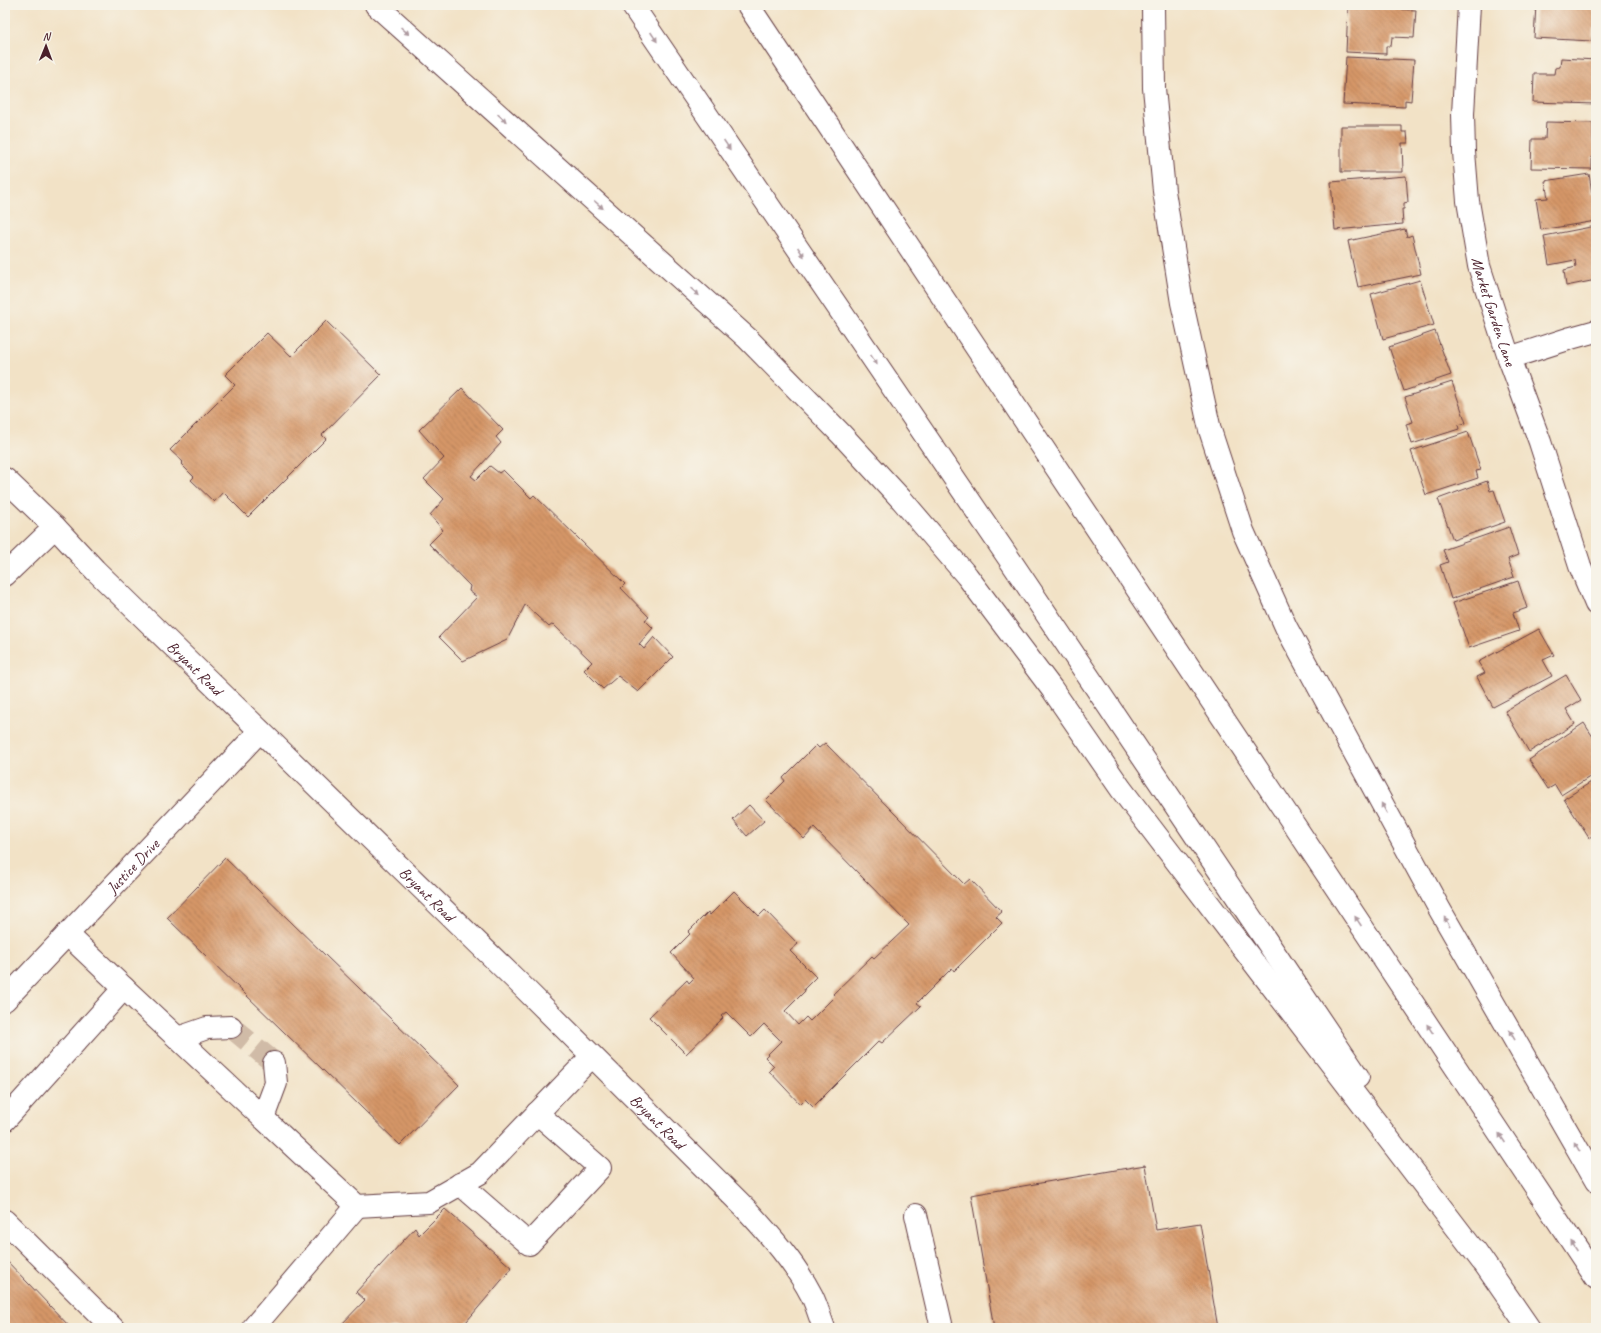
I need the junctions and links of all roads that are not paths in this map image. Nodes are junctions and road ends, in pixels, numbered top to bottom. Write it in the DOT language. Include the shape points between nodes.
graph roads {
  1 [pos="376,5"];
  2 [pos="632,5"];
  3 [pos="748,5"];
  4 [pos="1153,5"];
  5 [pos="1469,5"];
  6 [pos="1596,331"];
  7 [pos="1509,358"];
  8 [pos="5,479"];
  9 [pos="55,527"];
  10 [pos="5,575"];
  11 [pos="1596,604"];
  12 [pos="260,731"];
  13 [pos="67,934"];
  14 [pos="124,988"];
  15 [pos="5,1000"];
  16 [pos="231,1027"];
  17 [pos="178,1038"];
  18 [pos="592,1056"];
  19 [pos="274,1063"];
  20 [pos="538,1113"];
  21 [pos="263,1118"];
  22 [pos="5,1120"];
  23 [pos="1596,1181"];
  24 [pos="460,1184"];
  25 [pos="357,1206"];
  26 [pos="916,1215"];
  27 [pos="5,1221"];
  28 [pos="1482,1261"];
  29 [pos="1596,1278"];
  30 [pos="113,1328"];
  31 [pos="253,1328"];
  32 [pos="824,1328"];
  33 [pos="942,1328"];
  34 [pos="1529,1328"];
  1 -- 28 [label="main road, one-way" via="747,338 902,500 971,582 1052,689 1121,790"];
  2 -- 28 [label="main road, one-way" via="1019,573"];
  29 -- 3 [label="main road, one-way"];
  23 -- 4 [label="main road, one-way" via="1440,910 1286,627 1243,531 1210,430 1182,302 1164,183 1154,88"];
  5 -- 7 [label="main road, Market Garden Lane" via="1463,114 1468,201 1479,266"];
  6 -- 7 [label="main road"];
  7 -- 11 [label="main road, Market Garden Lane" via="1540,442 1580,566"];
  8 -- 9 [label="main road, Bryant Road"];
  9 -- 10 [label="main road"];
  9 -- 12 [label="main road, Bryant Road" via="100,576"];
  12 -- 13 [label="main road, Justice Drive"];
  12 -- 18 [label="main road, Bryant Road"];
  13 -- 14 [label="main road"];
  13 -- 15 [label="main road, Justice Drive"];
  14 -- 17 [label="main road"];
  14 -- 22 [label="main road"];
  16 -- 17 [label="main road" via="207,1028"];
  17 -- 21 [label="main road"];
  18 -- 20 [label="main road"];
  18 -- 32 [label="main road, Bryant Road" via="775,1240 813,1297"];
  19 -- 21 [label="main road" via="276,1083"];
  20 -- 24 [label="main road" via="480,1173"];
  20 -- 24 [label="main road" via="600,1168 529,1244"];
  21 -- 25 [label="main road"];
  24 -- 25 [label="main road" via="430,1202"];
  25 -- 31 [label="main road"];
  26 -- 33 [label="main road"];
  27 -- 30 [label="main road"];
  28 -- 34 [label="main road"];
}
